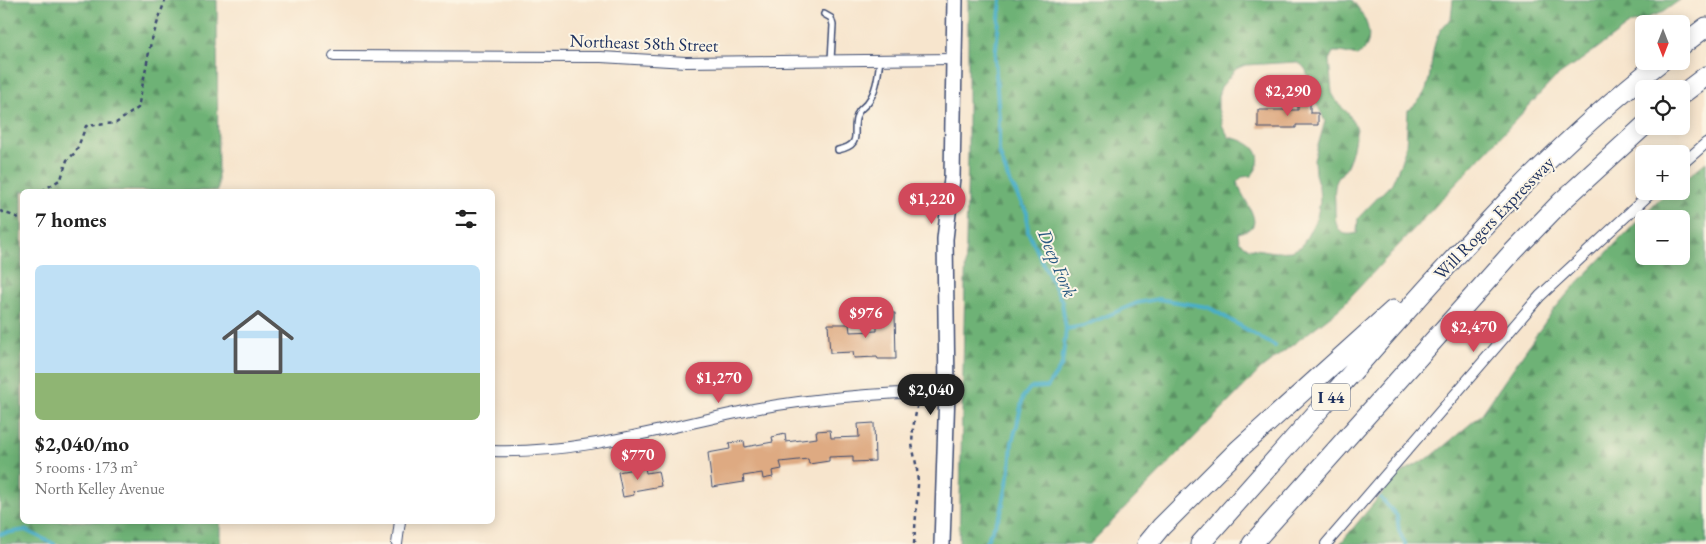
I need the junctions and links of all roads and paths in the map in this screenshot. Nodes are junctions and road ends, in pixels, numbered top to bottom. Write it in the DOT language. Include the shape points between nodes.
graph roads {
  1 [pos="165,0"];
  2 [pos="955,0"];
  3 [pos="824,14"];
  4 [pos="1706,27"];
  5 [pos="1690,39"];
  6 [pos="334,56"];
  7 [pos="954,59"];
  8 [pos="831,60"];
  9 [pos="880,60"];
  10 [pos="1651,70"];
  11 [pos="1706,76"];
  12 [pos="1690,88"];
  13 [pos="1706,88"];
  14 [pos="1690,97"];
  15 [pos="1635,134"];
  16 [pos="1706,143"];
  17 [pos="838,150"];
  18 [pos="1690,157"];
  19 [pos="45,189"];
  20 [pos="1643,200"];
  21 [pos="0,211"];
  22 [pos="20,218"];
  23 [pos="1461,249"];
  24 [pos="947,391"];
  25 [pos="920,392"];
  26 [pos="495,451"];
  27 [pos="1295,496"];
  28 [pos="400,524"];
  29 [pos="397,544"];
  30 [pos="914,544"];
  31 [pos="942,544"];
  32 [pos="1147,544"];
  33 [pos="1200,544"];
  34 [pos="1252,544"];
  35 [pos="1262,544"];
  36 [pos="1326,544"];
  1 -- 19 [label="path" via="151,42 138,108 116,123 86,126 76,152 67,160 61,179"];
  2 -- 7 [label="street"];
  3 -- 8 [label="lane" via="831,18 833,25"];
  4 -- 5 [label="highway"];
  6 -- 8 [label="street, Northeast 58th Street" via="601,57 686,62"];
  7 -- 9 [label="street, Northeast 58th Street"];
  7 -- 24 [label="street" via="952,178 945,239"];
  8 -- 9 [label="street, Northeast 58th Street"];
  9 -- 17 [label="lane" via="876,85 858,113 855,140 849,147"];
  10 -- 23 [label="highway, Will Rogers Expressway" via="1531,176"];
  11 -- 12 [label="highway"];
  13 -- 14 [label="highway"];
  15 -- 27 [label="highway, Will Rogers Expressway" via="1561,202 1509,256"];
  16 -- 18 [label="street"];
  20 -- 36 [label="street" via="1540,296"];
  21 -- 22 [label="path"];
  23 -- 32 [label="highway" via="1239,450"];
  23 -- 33 [label="highway, Will Rogers Expressway / I 44"];
  24 -- 25 [label="street"];
  24 -- 31 [label="street"];
  25 -- 26 [label="street" via="822,398 755,409 585,446"];
  25 -- 30 [label="path" via="912,444 918,477"];
  27 -- 34 [label="highway, Will Rogers Expressway"];
  27 -- 35 [label="highway"];
  28 -- 29 [label="street"];
}
